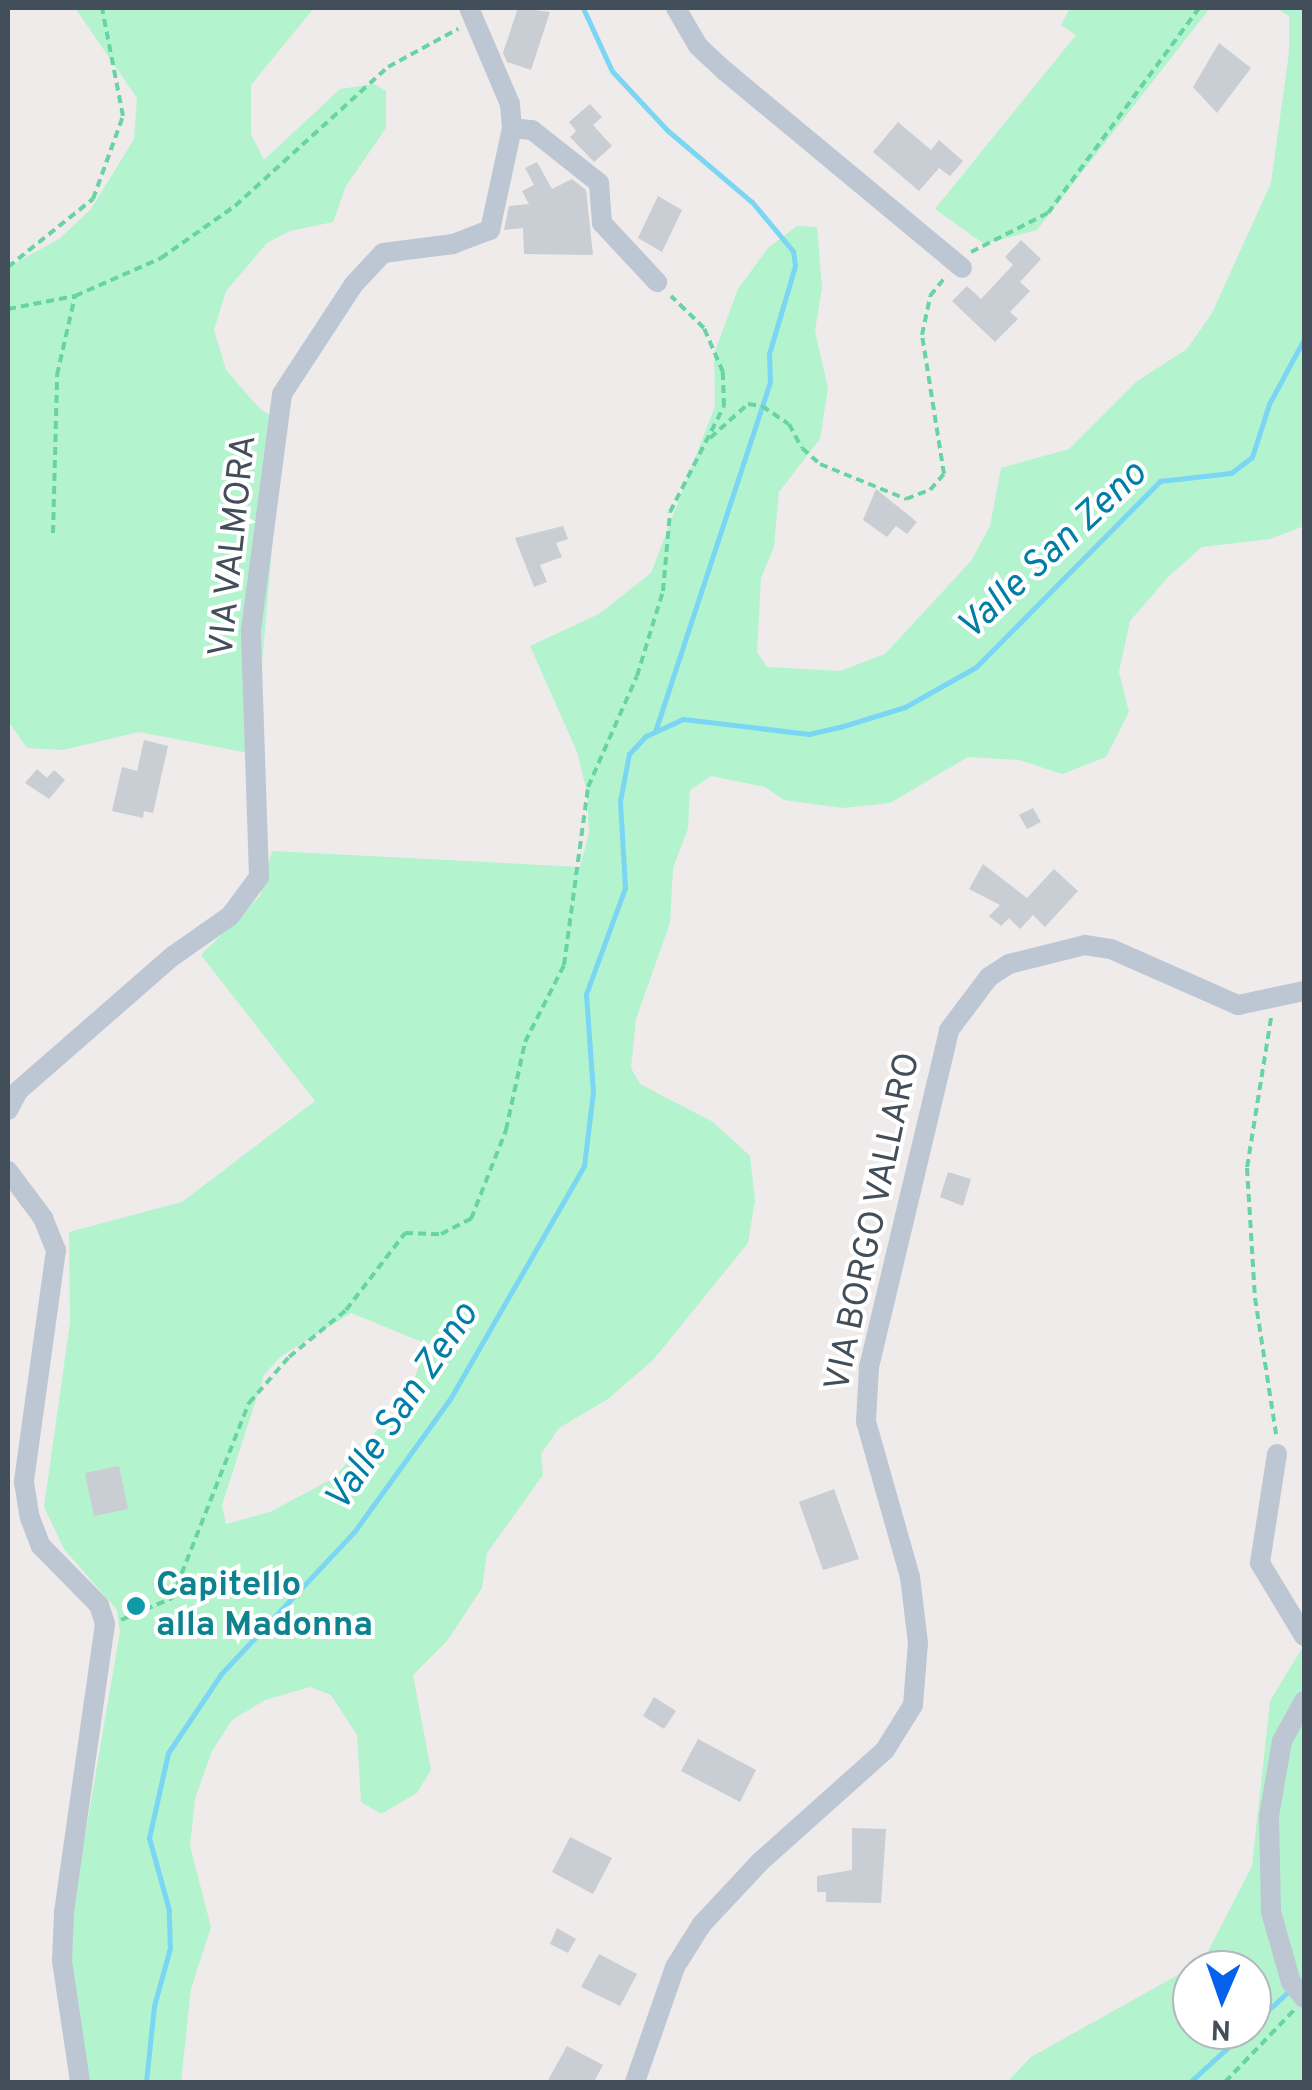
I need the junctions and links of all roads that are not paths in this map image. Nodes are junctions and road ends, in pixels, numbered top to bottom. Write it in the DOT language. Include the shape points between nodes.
graph roads {
  1 [pos="676,8"];
  2 [pos="471,16"];
  3 [pos="512,128"];
  4 [pos="960,266"];
  5 [pos="657,282"];
  6 [pos="1304,991"];
  7 [pos="8,1110"];
  8 [pos="8,1171"];
  9 [pos="1277,1454"];
  10 [pos="1304,1636"];
  11 [pos="1304,1701"];
  12 [pos="1300,1994"];
  13 [pos="80,2082"];
  14 [pos="634,2082"];
  1 -- 4 [label="street" via="698,46 725,72"];
  2 -- 3 [label="street, VIA VALMORA" via="510,104"];
  3 -- 5 [label="street" via="532,130 599,183 602,223"];
  3 -- 7 [label="street, VIA VALMORA" via="490,230 453,244 382,253 282,394 252,630 259,876 230,916 117,1005 18,1092"];
  6 -- 14 [label="street, VIA BORGO VALLARO" via="1270,1003 1213,998 1111,949 1085,945 1009,964 988,978 949,1030 869,1368 866,1422 910,1576 918,1644 913,1704 885,1750 761,1860 702,1924 675,1967"];
  8 -- 13 [label="street" via="43,1218 56,1250 24,1482 30,1518 40,1546 99,1605 105,1624 84,1732 64,1912 62,1962"];
  9 -- 10 [label="street" via="1260,1563"];
  11 -- 12 [label="street" via="1282,1741 1270,1816 1271,1912"];
}
